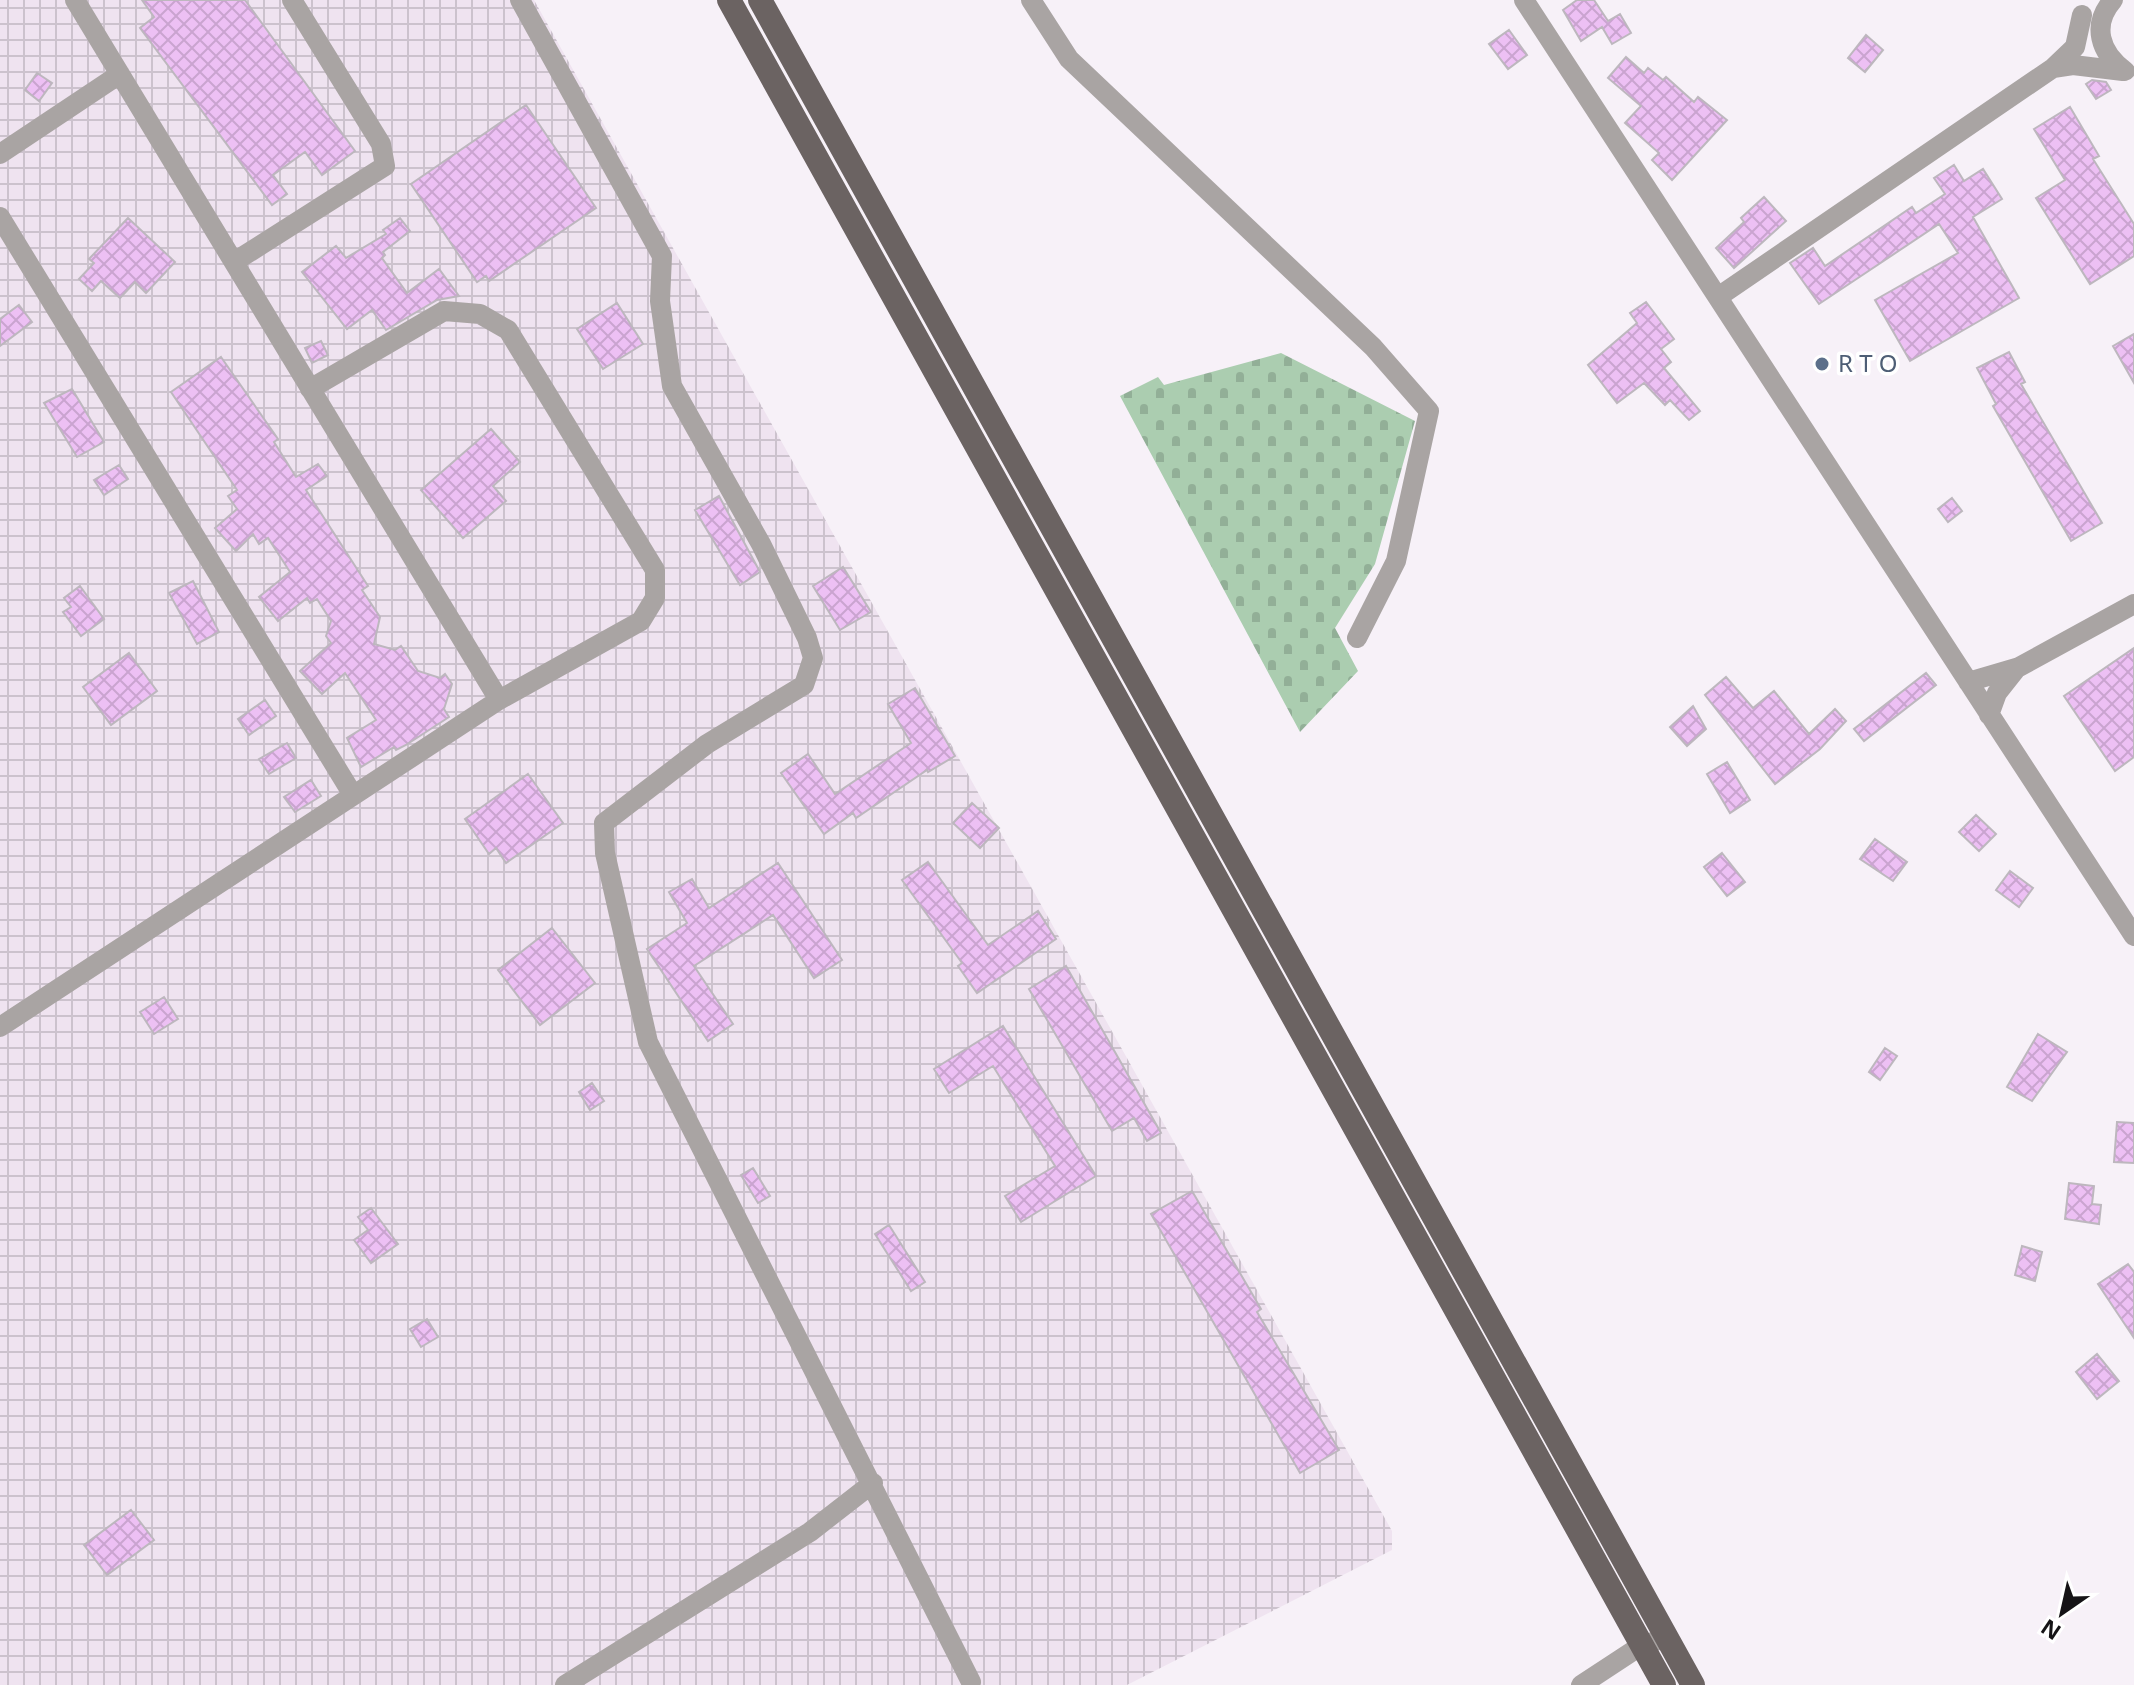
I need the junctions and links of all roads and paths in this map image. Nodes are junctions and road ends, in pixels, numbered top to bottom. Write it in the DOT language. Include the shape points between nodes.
graph roads {
  1 [pos="75,0"];
  2 [pos="292,0"];
  3 [pos="520,0"];
  4 [pos="729,0"];
  5 [pos="760,0"];
  6 [pos="1031,0"];
  7 [pos="1524,0"];
  8 [pos="2113,0"];
  9 [pos="2077,8"];
  10 [pos="2104,50"];
  11 [pos="2053,68"];
  12 [pos="120,74"];
  13 [pos="2131,76"];
  14 [pos="0,154"];
  15 [pos="0,217"];
  16 [pos="234,262"];
  17 [pos="1718,297"];
  18 [pos="310,389"];
  19 [pos="2134,604"];
  20 [pos="1357,638"];
  21 [pos="2019,667"];
  22 [pos="1968,682"];
  23 [pos="499,700"];
  24 [pos="1989,715"];
  25 [pos="353,795"];
  26 [pos="2134,936"];
  27 [pos="0,1027"];
  28 [pos="873,1483"];
  29 [pos="1667,1639"];
  30 [pos="1642,1645"];
  31 [pos="971,1682"];
  32 [pos="565,1685"];
  33 [pos="1581,1685"];
  34 [pos="1664,1685"];
  35 [pos="1693,1685"];
  1 -- 12 [label="street"];
  2 -- 16 [label="street" via="381,144 385,166"];
  3 -- 28 [label="street" via="662,256 660,301 672,386 761,544 813,658 804,685 707,744 604,823 605,853 648,1042"];
  4 -- 30 [label="main road"];
  5 -- 29 [label="main road"];
  6 -- 20 [label="street" via="1069,59 1373,347 1429,411 1396,561"];
  7 -- 17 [label="street"];
  8 -- 10 [label="street" via="2101,21"];
  9 -- 10 [label="street"];
  9 -- 11 [label="street" via="2075,47"];
  10 -- 13 [label="street"];
  11 -- 13 [label="street" via="2073,65"];
  11 -- 17 [label="street"];
  12 -- 14 [label="street"];
  12 -- 16 [label="street"];
  15 -- 25 [label="street"];
  16 -- 18 [label="street"];
  17 -- 22 [label="street"];
  18 -- 23 [label="street"];
  18 -- 23 [label="street" via="444,311 480,314 508,330 655,570 655,598 641,621"];
  19 -- 21 [label="street"];
  21 -- 22 [label="street"];
  21 -- 24 [label="street" via="2007,678"];
  22 -- 24 [label="street"];
  23 -- 25 [label="street"];
  24 -- 26 [label="street"];
  25 -- 27 [label="street"];
  28 -- 31 [label="street"];
  28 -- 32 [label="street" via="810,1532"];
  29 -- 30 [label="street"];
  29 -- 35 [label="main road"];
  30 -- 33 [label="street"];
  30 -- 34 [label="main road"];
}
